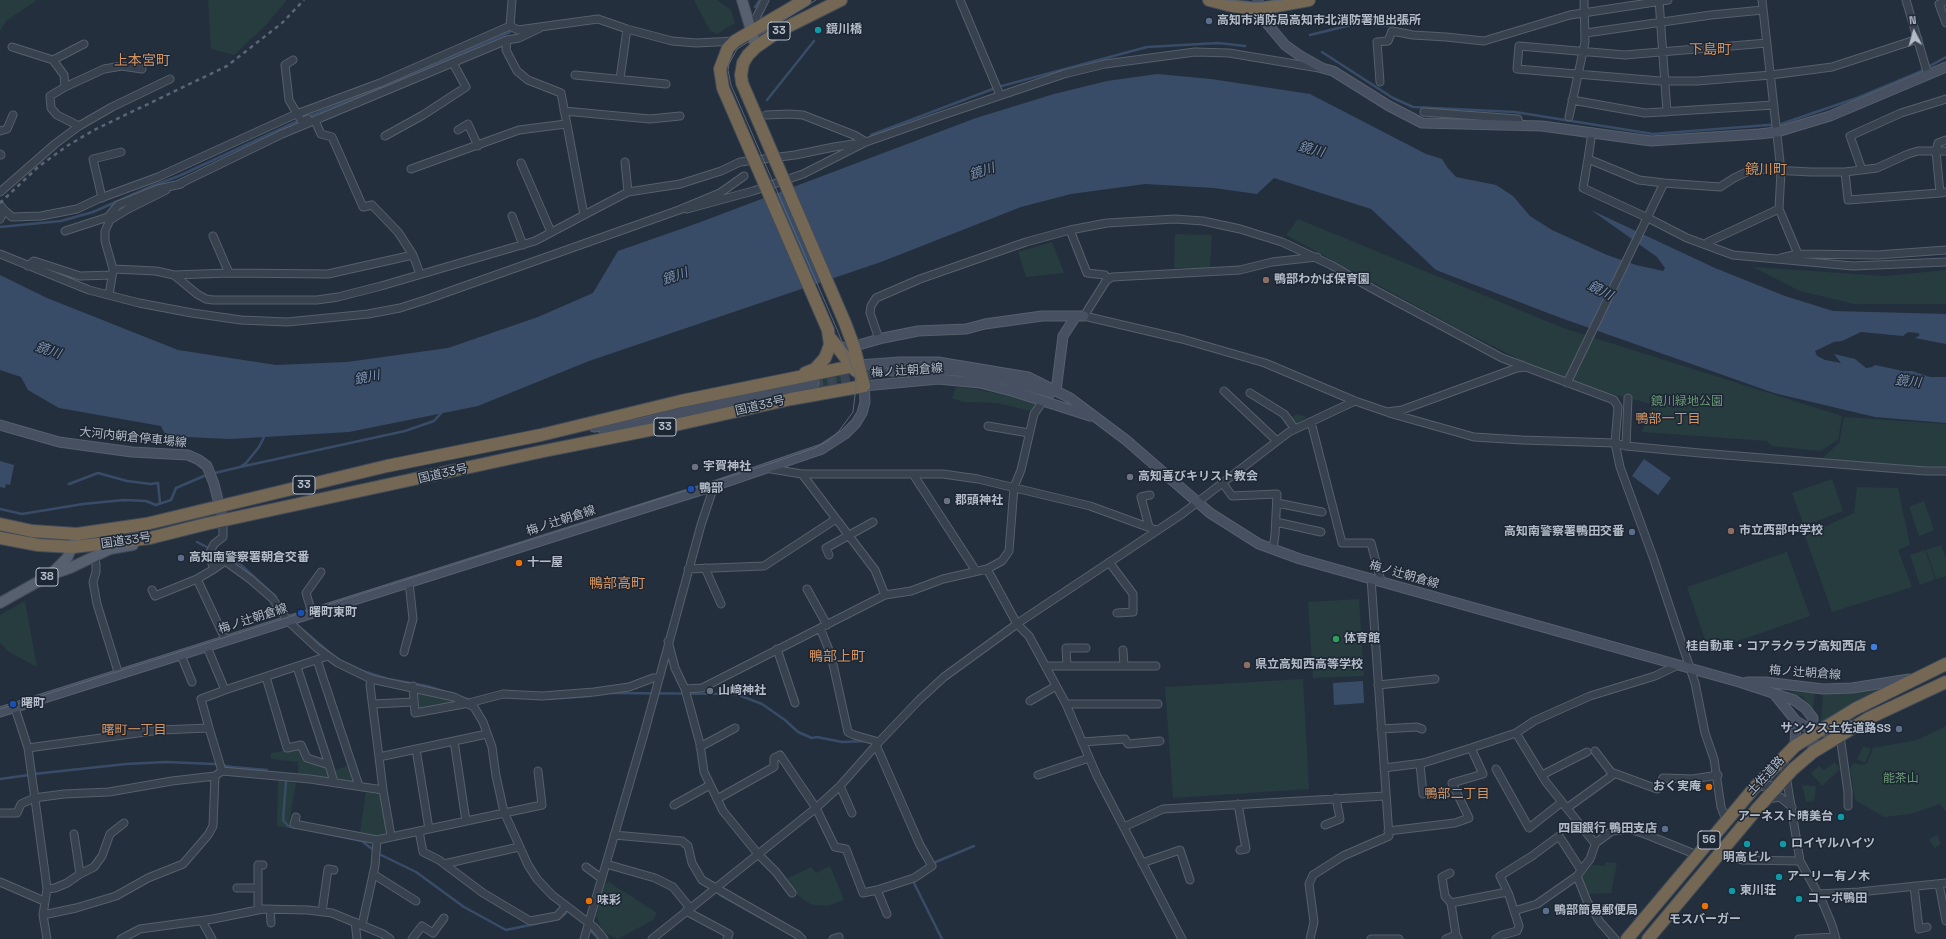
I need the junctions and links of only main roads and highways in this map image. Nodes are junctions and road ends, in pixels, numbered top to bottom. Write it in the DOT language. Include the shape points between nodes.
graph roads {
  1 [pos="742,0"];
  2 [pos="805,0"];
  3 [pos="842,0"];
  4 [pos="1209,0"];
  5 [pos="1309,0"];
  6 [pos="1259,5"];
  7 [pos="755,30"];
  8 [pos="756,47"];
  9 [pos="1946,67"];
  10 [pos="831,337"];
  11 [pos="854,347"];
  12 [pos="873,363"];
  13 [pos="856,366"];
  14 [pos="892,371"];
  15 [pos="791,379"];
  16 [pos="814,383"];
  17 [pos="1023,385"];
  18 [pos="864,386"];
  19 [pos="1056,391"];
  20 [pos="1070,398"];
  21 [pos="1066,408"];
  22 [pos="666,416"];
  23 [pos="1099,419"];
  24 [pos="0,425"];
  25 [pos="541,435"];
  26 [pos="544,451"];
  27 [pos="220,506"];
  28 [pos="223,520"];
  29 [pos="0,524"];
  30 [pos="77,534"];
  31 [pos="0,538"];
  32 [pos="150,538"];
  33 [pos="73,547"];
  34 [pos="50,576"];
  35 [pos="0,603"];
  36 [pos="1946,664"];
  37 [pos="1917,678"];
  38 [pos="1739,682"];
  39 [pos="1946,682"];
  40 [pos="1774,694"];
  41 [pos="0,712"];
  42 [pos="1869,718"];
  43 [pos="1796,721"];
  44 [pos="1815,732"];
  45 [pos="1795,746"];
  46 [pos="1813,752"];
  47 [pos="1627,939"];
  48 [pos="1648,939"];
  1 -- 7 [label="main road"];
  2 -- 7 [label="highway, 33"];
  3 -- 8 [label="highway, 33" via="780,31"];
  4 -- 6 [label="highway" via="1237,7"];
  5 -- 6 [label="highway"];
  6 -- 9 [label="main road" via="1265,21 1285,45 1422,123 1520,126 1592,132 1651,141 1777,131 1830,116 1927,68"];
  7 -- 8 [label="main road"];
  7 -- 10 [label="highway, 33, bridge" via="728,48 720,68 723,88"];
  8 -- 11 [label="highway, 33, bridge" via="743,63 742,83"];
  10 -- 11 [label="main road" via="840,347"];
  10 -- 13 [label="highway"];
  10 -- 15 [label="highway, 国道33号 / 33" via="829,352 820,363"];
  11 -- 13 [label="highway, 33"];
  11 -- 19 [label="main road" via="918,331 966,329 1042,316 1080,316 1063,336"];
  12 -- 13 [label="main road, 梅ノ辻朝倉線"];
  12 -- 18 [label="main road" via="865,371"];
  12 -- 19 [label="main road, 梅ノ辻朝倉線" via="938,362 981,368 1028,377"];
  13 -- 15 [label="highway, 国道33号 / 33"];
  13 -- 18 [label="highway, 33"];
  14 -- 17 [label="main road" via="958,371"];
  15 -- 25 [label="highway, 国道33号 / 33" via="681,401"];
  16 -- 22 [label="main road"];
  17 -- 20 [label="main road"];
  17 -- 21 [label="main road"];
  18 -- 21 [label="main road, 梅ノ辻朝倉線" via="938,380 980,383"];
  18 -- 26 [label="highway, 国道33号 / 33"];
  18 -- 41 [label="main road, 梅ノ辻朝倉線" via="866,395 862,413 856,423 845,434 822,449 714,486"];
  19 -- 20 [label="main road, 梅ノ辻朝倉線"];
  20 -- 23 [label="main road, 梅ノ辻朝倉線"];
  21 -- 23 [label="main road, 梅ノ辻朝倉線"];
  22 -- 25 [label="main road"];
  22 -- 26 [label="main road"];
  23 -- 38 [label="main road, 梅ノ辻朝倉線" via="1210,513 1259,544 1300,559"];
  24 -- 27 [label="main road, 大河内朝倉停車場線" via="59,442 132,452 188,455 207,466"];
  25 -- 27 [label="highway, 国道33号 / 33" via="388,466"];
  26 -- 28 [label="highway, 国道33号 / 33"];
  27 -- 28 [label="main road, 大河内朝倉停車場線"];
  27 -- 30 [label="highway, 国道33号 / 33" via="146,524"];
  28 -- 32 [label="highway, 国道33号 / 33"];
  29 -- 30 [label="highway, 国道33号 / 33" via="32,531"];
  30 -- 33 [label="main road, 38"];
  31 -- 33 [label="highway, 国道33号 / 33" via="38,545"];
  32 -- 33 [label="highway, 国道33号 / 33"];
  32 -- 34 [label="main road" via="94,556"];
  33 -- 34 [label="main road, 38" via="67,558"];
  34 -- 35 [label="main road, 38"];
  36 -- 37 [label="highway, 土佐道路 / 56"];
  37 -- 38 [label="main road, 梅ノ辻朝倉線" via="1852,688 1823,689 1765,682"];
  37 -- 44 [label="highway, 土佐道路 / 56" via="1855,708"];
  38 -- 40 [label="main road, 梅ノ辻朝倉線"];
  39 -- 42 [label="highway, 土佐道路 / 56"];
  40 -- 43 [label="main road, 梅ノ辻朝倉線"];
  40 -- 44 [label="main road" via="1794,700 1805,708 1813,718"];
  42 -- 44 [label="main road" via="1839,730"];
  42 -- 46 [label="highway, 土佐道路 / 56"];
  43 -- 44 [label="main road, 梅ノ辻朝倉線"];
  43 -- 45 [label="main road"];
  44 -- 45 [label="highway, 土佐道路 / 56"];
  44 -- 46 [label="main road"];
  45 -- 47 [label="highway, 土佐道路 / 56" via="1726,820"];
  46 -- 48 [label="highway, 土佐道路 / 56" via="1785,784 1764,800"];
}
